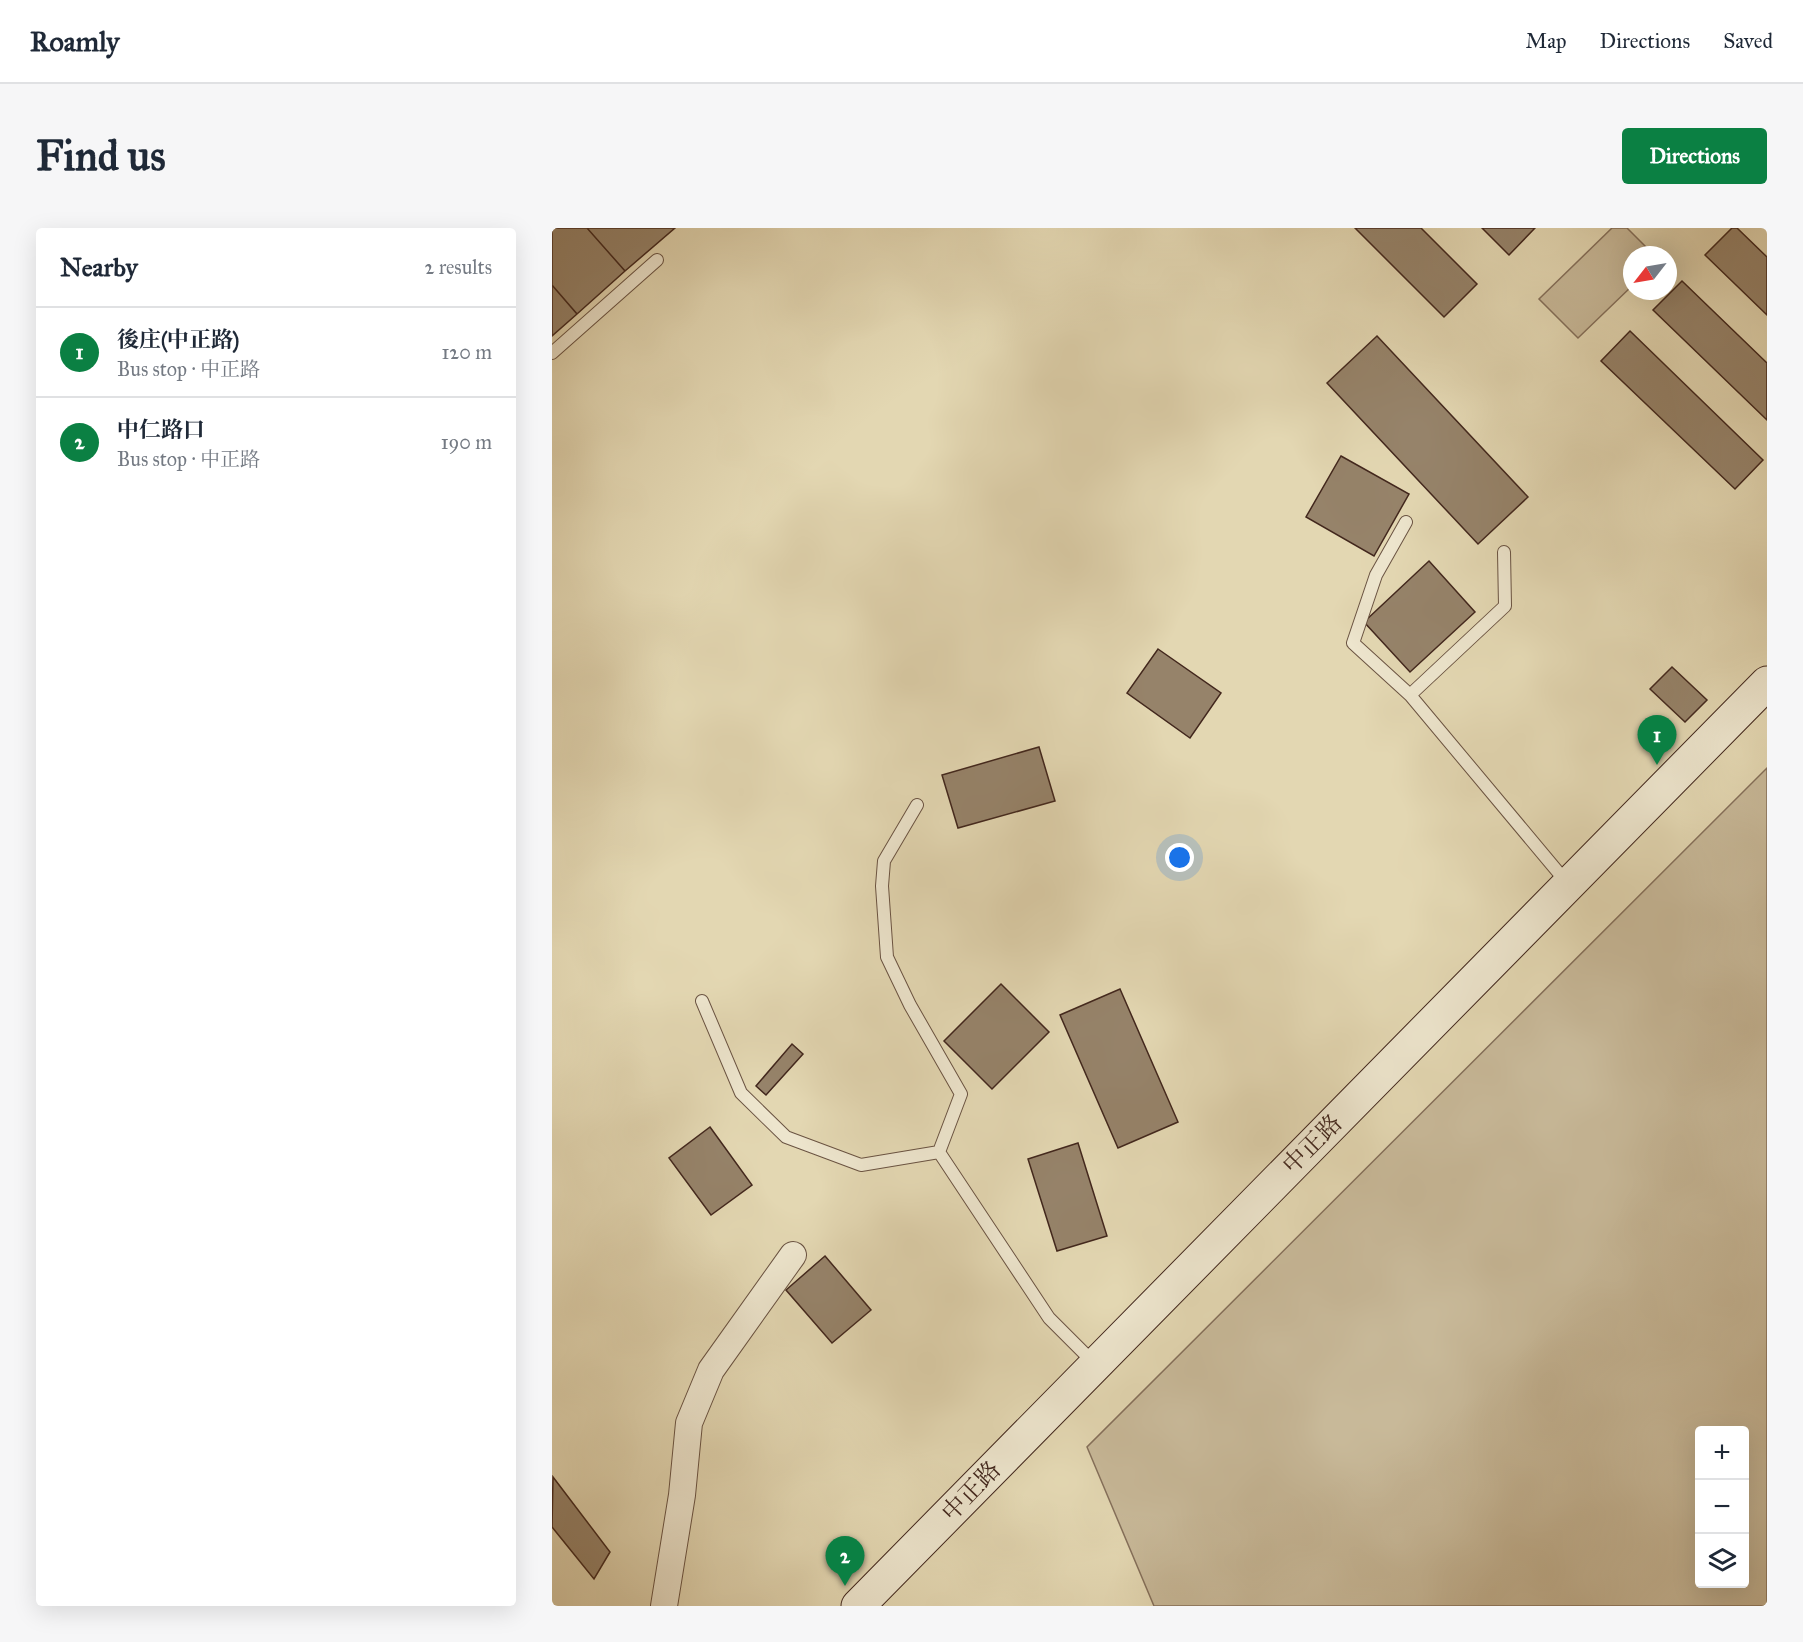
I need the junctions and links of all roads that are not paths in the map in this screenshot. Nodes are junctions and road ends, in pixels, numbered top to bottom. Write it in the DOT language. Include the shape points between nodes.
graph roads {
  1 [pos="657,260"];
  2 [pos="552,353"];
  3 [pos="1406,522"];
  4 [pos="1504,552"];
  5 [pos="1767,683"];
  6 [pos="1410,695"];
  7 [pos="917,805"];
  8 [pos="1569,885"];
  9 [pos="702,1001"];
  10 [pos="939,1152"];
  11 [pos="793,1255"];
  12 [pos="1095,1365"];
  13 [pos="664,1606"];
  14 [pos="858,1606"];
  1 -- 2 [label="lane"];
  3 -- 6 [label="lane" via="1376,575 1353,643"];
  4 -- 6 [label="lane" via="1505,606"];
  5 -- 8 [label="main road, 中正路"];
  6 -- 8 [label="lane"];
  7 -- 10 [label="lane" via="885,861 882,886 887,957 961,1094"];
  8 -- 12 [label="main road, 中正路"];
  9 -- 10 [label="lane" via="741,1093 786,1137 861,1165"];
  10 -- 12 [label="lane" via="1048,1318"];
  11 -- 13 [label="street" via="711,1370 689,1423"];
  12 -- 14 [label="main road, 中正路"];
}
